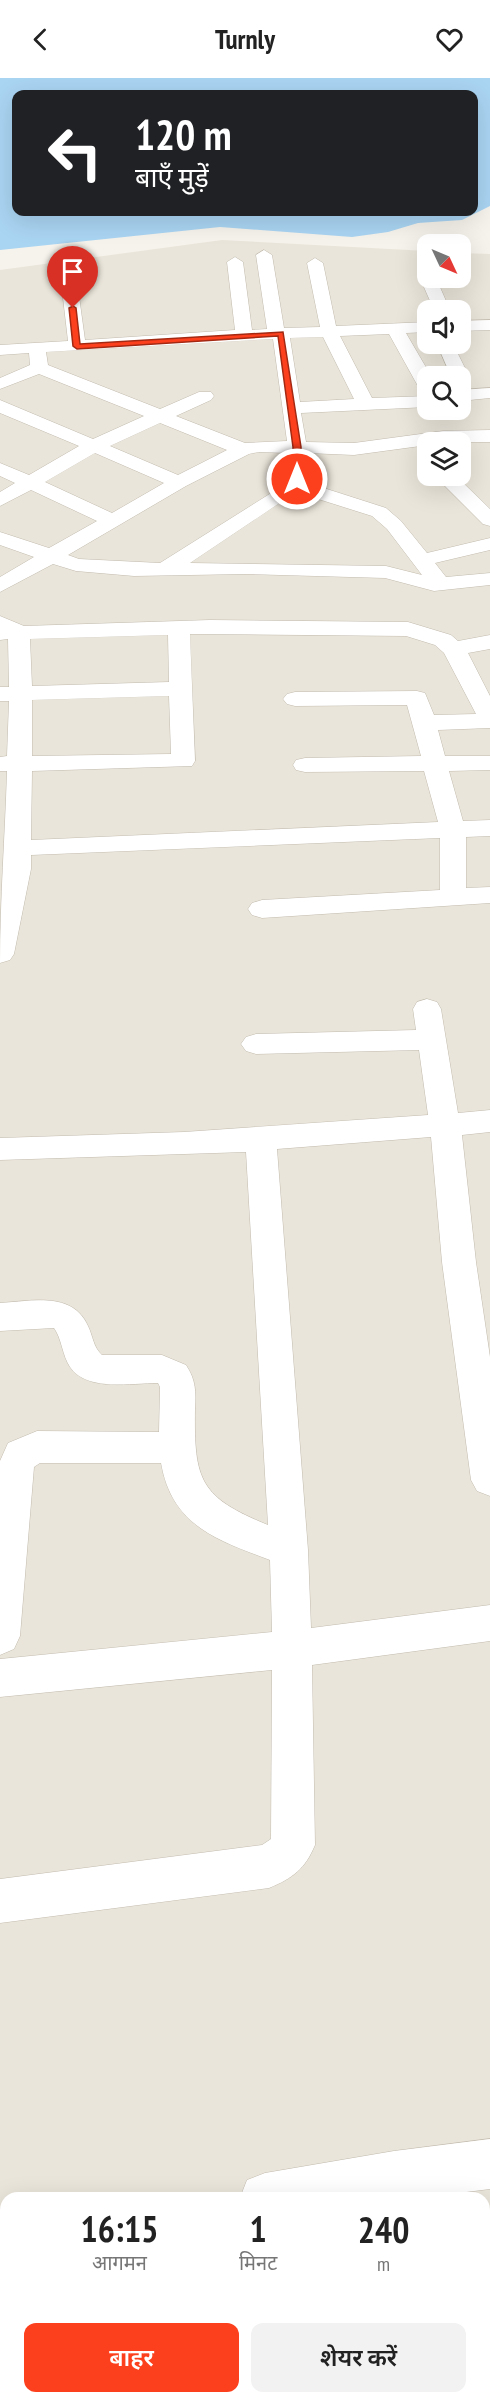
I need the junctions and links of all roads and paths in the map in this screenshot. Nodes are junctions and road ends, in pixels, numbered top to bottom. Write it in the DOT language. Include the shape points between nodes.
graph roads {
  1 [pos="264,255"];
  2 [pos="235,262"];
  3 [pos="315,263"];
  4 [pos="70,289"];
  5 [pos="490,325"];
  6 [pos="471,326"];
  7 [pos="417,328"];
  8 [pos="395,329"];
  9 [pos="329,332"];
  10 [pos="278,334"];
  11 [pos="244,335"];
  12 [pos="77,346"];
  13 [pos="38,349"];
  14 [pos="0,350"];
  15 [pos="39,368"];
  16 [pos="417,368"];
  17 [pos="0,384"];
  18 [pos="490,393"];
  19 [pos="471,395"];
  20 [pos="205,396"];
  21 [pos="417,402"];
  22 [pos="366,404"];
  23 [pos="0,406"];
  24 [pos="291,408"];
  25 [pos="162,416"];
  26 [pos="490,436"];
  27 [pos="413,440"];
  28 [pos="417,444"];
  29 [pos="93,446"];
  30 [pos="297,447"];
  31 [pos="243,449"];
  32 [pos="0,469"];
  33 [pos="179,482"];
  34 [pos="32,483"];
  35 [pos="293,485"];
  36 [pos="454,486"];
  37 [pos="0,500"];
  38 [pos="111,520"];
  39 [pos="490,520"];
  40 [pos="0,538"];
  41 [pos="490,544"];
  42 [pos="50,557"];
  43 [pos="422,560"];
  44 [pos="162,571"];
  45 [pos="490,579"];
  46 [pos="441,585"];
  47 [pos="0,586"];
  48 [pos="6,629"];
  49 [pos="179,629"];
  50 [pos="490,642"];
  51 [pos="454,649"];
  52 [pos="181,689"];
  53 [pos="10,693"];
  54 [pos="295,699"];
  55 [pos="490,720"];
  56 [pos="423,723"];
  57 [pos="490,763"];
  58 [pos="9,764"];
  59 [pos="433,764"];
  60 [pos="305,765"];
  61 [pos="490,828"];
  62 [pos="453,831"];
  63 [pos="18,848"];
  64 [pos="453,895"];
  65 [pos="490,895"];
  66 [pos="262,909"];
  67 [pos="0,954"];
  68 [pos="256,1044"];
  69 [pos="490,1121"];
  70 [pos="445,1125"];
  71 [pos="261,1139"];
  72 [pos="0,1149"];
  73 [pos="0,1317"];
  74 [pos="176,1448"];
  75 [pos="490,1480"];
  76 [pos="289,1550"];
  77 [pos="490,1623"];
  78 [pos="0,1636"];
  79 [pos="292,1649"];
  80 [pos="0,1678"];
  81 [pos="0,1901"];
  82 [pos="490,2164"];
  83 [pos="298,2192"];
  1 -- 10 [label="street"];
  2 -- 11 [label="street"];
  3 -- 9 [label="street"];
  4 -- 12 [label="street"];
  5 -- 6 [label="street"];
  7 -- 8 [label="street"];
  8 -- 9 [label="street"];
  8 -- 16 [label="street"];
  9 -- 10 [label="street"];
  9 -- 22 [label="street"];
  10 -- 11 [label="street"];
  10 -- 24 [label="street"];
  11 -- 12 [label="street"];
  12 -- 13 [label="street"];
  13 -- 14 [label="street"];
  13 -- 15 [label="street"];
  15 -- 17 [label="street"];
  15 -- 25 [label="street"];
  18 -- 19 [label="street"];
  20 -- 25 [label="street"];
  21 -- 22 [label="street"];
  22 -- 24 [label="street"];
  23 -- 29 [label="street"];
  24 -- 30 [label="street"];
  25 -- 29 [label="street"];
  25 -- 31 [label="street"];
  26 -- 27 [label="street"];
  27 -- 28 [label="street"];
  27 -- 30 [label="street" via="354,449"];
  29 -- 33 [label="street"];
  29 -- 34 [label="street"];
  30 -- 31 [label="street"];
  30 -- 35 [label="street" via="299,470"];
  31 -- 33 [label="street"];
  32 -- 34 [label="street"];
  33 -- 38 [label="street"];
  34 -- 37 [label="street"];
  34 -- 38 [label="street"];
  35 -- 43 [label="street" via="379,512"];
  35 -- 44 [label="street"];
  36 -- 39 [label="street"];
  38 -- 42 [label="street"];
  40 -- 42 [label="street"];
  41 -- 43 [label="street"];
  42 -- 44 [label="street" via="76,564"];
  42 -- 47 [label="street"];
  43 -- 46 [label="street"];
  44 -- 46 [label="street" via="246,568 386,572 425,585"];
  45 -- 46 [label="street"];
  48 -- 49 [label="street"];
  48 -- 53 [label="street" via="21,652"];
  49 -- 51 [label="street" via="400,629 443,640"];
  49 -- 52 [label="street"];
  50 -- 51 [label="street"];
  51 -- 55 [label="street"];
  52 -- 53 [label="street"];
  52 -- 58 [label="street" via="183,761"];
  53 -- 58 [label="street"];
  54 -- 56 [label="street" via="417,698"];
  55 -- 56 [label="street"];
  56 -- 59 [label="street"];
  57 -- 59 [label="street"];
  58 -- 63 [label="street"];
  59 -- 60 [label="street"];
  59 -- 62 [label="street"];
  61 -- 62 [label="street"];
  62 -- 63 [label="street"];
  62 -- 64 [label="street"];
  63 -- 67 [label="street" via="18,869"];
  64 -- 65 [label="street"];
  64 -- 66 [label="street"];
  68 -- 70 [label="street" via="429,1025"];
  69 -- 70 [label="street"];
  70 -- 71 [label="street"];
  70 -- 75 [label="street" via="459,1262"];
  71 -- 72 [label="street"];
  71 -- 76 [label="street"];
  73 -- 74 [label="street" via="60,1316 70,1323 79,1356 90,1366 170,1372 178,1386"];
  74 -- 76 [label="street" via="180,1479 201,1509 230,1528"];
  74 -- 78 [label="street" via="37,1447 21,1454 16,1467"];
  76 -- 79 [label="street"];
  77 -- 79 [label="street"];
  79 -- 80 [label="street"];
  79 -- 81 [label="street" via="295,1831 287,1854 269,1866 252,1869"];
  82 -- 83 [label="street"];
}
